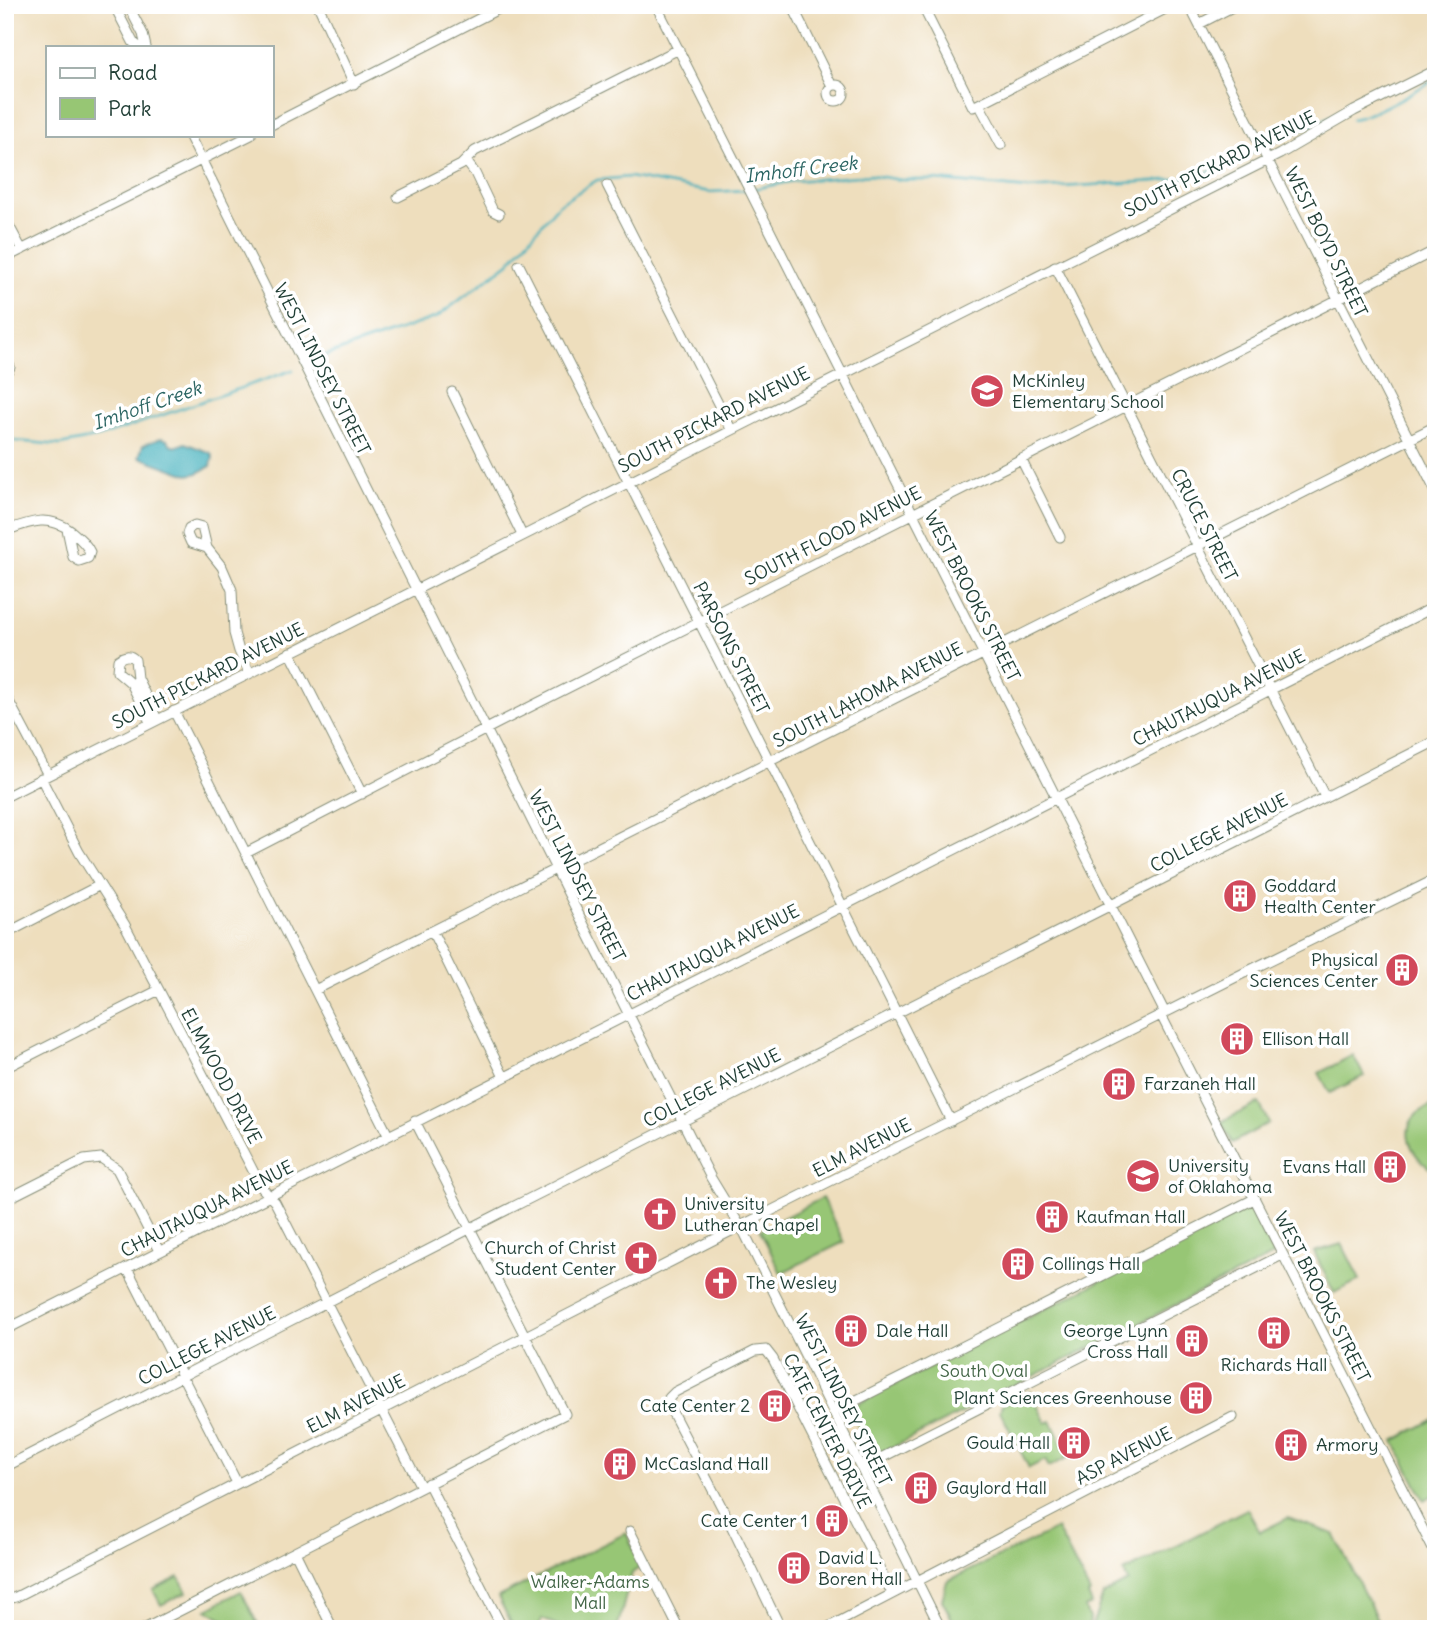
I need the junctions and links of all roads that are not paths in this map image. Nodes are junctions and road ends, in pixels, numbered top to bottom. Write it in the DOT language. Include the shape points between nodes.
graph roads {
  1 [pos="114,5"];
  2 [pos="128,5"];
  3 [pos="318,5"];
  4 [pos="506,5"];
  5 [pos="656,5"];
  6 [pos="792,5"];
  7 [pos="922,5"];
  8 [pos="1173,5"];
  9 [pos="1189,5"];
  10 [pos="1236,5"];
  11 [pos="1199,24"];
  12 [pos="138,46"];
  13 [pos="146,46"];
  14 [pos="679,49"];
  15 [pos="1436,70"];
  16 [pos="354,83"];
  17 [pos="832,86"];
  18 [pos="976,105"];
  19 [pos="273,124"];
  20 [pos="190,136"];
  21 [pos="249,136"];
  22 [pos="1001,145"];
  23 [pos="1267,158"];
  24 [pos="201,159"];
  25 [pos="466,161"];
  26 [pos="607,185"];
  27 [pos="398,197"];
  28 [pos="499,214"];
  29 [pos="5,218"];
  30 [pos="22,250"];
  31 [pos="1436,250"];
  32 [pos="5,258"];
  33 [pos="519,265"];
  34 [pos="1055,266"];
  35 [pos="1337,300"];
  36 [pos="5,357"];
  37 [pos="842,373"];
  38 [pos="5,375"];
  39 [pos="452,392"];
  40 [pos="1126,406"];
  41 [pos="1436,426"];
  42 [pos="731,429"];
  43 [pos="1409,439"];
  44 [pos="1021,459"];
  45 [pos="629,480"];
  46 [pos="1436,492"];
  47 [pos="912,513"];
  48 [pos="67,529"];
  49 [pos="5,531"];
  50 [pos="522,535"];
  51 [pos="1060,537"];
  52 [pos="1198,547"];
  53 [pos="207,548"];
  54 [pos="415,588"];
  55 [pos="1436,606"];
  56 [pos="699,621"];
  57 [pos="290,652"];
  58 [pos="984,654"];
  59 [pos="249,672"];
  60 [pos="1269,691"];
  61 [pos="5,694"];
  62 [pos="174,711"];
  63 [pos="154,720"];
  64 [pos="486,730"];
  65 [pos="1436,741"];
  66 [pos="771,761"];
  67 [pos="44,776"];
  68 [pos="362,793"];
  69 [pos="5,797"];
  70 [pos="1325,797"];
  71 [pos="1057,798"];
  72 [pos="246,853"];
  73 [pos="556,869"];
  74 [pos="1436,880"];
  75 [pos="100,885"];
  76 [pos="843,905"];
  77 [pos="1111,905"];
  78 [pos="432,931"];
  79 [pos="5,934"];
  80 [pos="159,990"];
  81 [pos="315,990"];
  82 [pos="897,1012"];
  83 [pos="628,1013"];
  84 [pos="1163,1014"];
  85 [pos="5,1068"];
  86 [pos="504,1077"];
  87 [pos="415,1121"];
  88 [pos="683,1121"];
  89 [pos="951,1121"];
  90 [pos="388,1135"];
  91 [pos="269,1195"];
  92 [pos="1254,1199"];
  93 [pos="5,1200"];
  94 [pos="741,1226"];
  95 [pos="471,1228"];
  96 [pos="159,1251"];
  97 [pos="1282,1255"];
  98 [pos="127,1268"];
  99 [pos="328,1303"];
  100 [pos="5,1330"];
  101 [pos="527,1336"];
  102 [pos="182,1376"];
  103 [pos="381,1409"];
  104 [pos="839,1409"];
  105 [pos="1233,1417"];
  106 [pos="867,1465"];
  107 [pos="5,1467"];
  108 [pos="237,1483"];
  109 [pos="424,1485"];
  110 [pos="630,1531"];
  111 [pos="295,1552"];
  112 [pos="1436,1555"];
  113 [pos="917,1580"];
  114 [pos="892,1593"];
  115 [pos="5,1600"];
  116 [pos="144,1629"];
  117 [pos="333,1629"];
  118 [pos="503,1629"];
  119 [pos="679,1629"];
  120 [pos="781,1629"];
  121 [pos="825,1629"];
  122 [pos="941,1629"];
  1 -- 12 [label="street"];
  2 -- 13 [label="street"];
  3 -- 16 [label="street"];
  4 -- 16 [label="street"];
  5 -- 14 [label="street, WEST BROOKS STREET"];
  6 -- 17 [label="street"];
  7 -- 18 [label="street"];
  8 -- 18 [label="street"];
  9 -- 11 [label="street, WEST BOYD STREET"];
  10 -- 11 [label="street"];
  11 -- 23 [label="street, WEST BOYD STREET"];
  14 -- 25 [label="street" via="475,151"];
  14 -- 37 [label="street, WEST BROOKS STREET"];
  15 -- 23 [label="street, SOUTH PICKARD AVENUE"];
  16 -- 19 [label="street"];
  18 -- 22 [label="street"];
  20 -- 24 [label="street, WEST LINDSEY STREET"];
  21 -- 24 [label="street"];
  23 -- 34 [label="street, SOUTH PICKARD AVENUE"];
  23 -- 35 [label="street, WEST BOYD STREET"];
  24 -- 30 [label="street"];
  24 -- 54 [label="street, WEST LINDSEY STREET"];
  25 -- 27 [label="street"];
  25 -- 28 [label="street" via="493,211"];
  26 -- 42 [label="street"];
  29 -- 30 [label="street"];
  30 -- 32 [label="street"];
  31 -- 35 [label="street, SOUTH FLOOD AVENUE"];
  33 -- 45 [label="street, PARSONS STREET"];
  34 -- 37 [label="street, SOUTH PICKARD AVENUE"];
  34 -- 40 [label="street, CRUCE STREET"];
  35 -- 40 [label="street, SOUTH FLOOD AVENUE"];
  35 -- 43 [label="street, WEST BOYD STREET"];
  36 -- 38 [label="street" via="10,367"];
  37 -- 42 [label="street, SOUTH PICKARD AVENUE"];
  37 -- 47 [label="street, WEST BROOKS STREET"];
  39 -- 50 [label="street"];
  40 -- 44 [label="street, SOUTH FLOOD AVENUE"];
  40 -- 52 [label="street, CRUCE STREET"];
  41 -- 43 [label="street, SOUTH LAHOMA AVENUE"];
  42 -- 45 [label="street, SOUTH PICKARD AVENUE"];
  43 -- 46 [label="street, WEST BOYD STREET"];
  43 -- 52 [label="street, SOUTH LAHOMA AVENUE"];
  44 -- 47 [label="street, SOUTH FLOOD AVENUE"];
  44 -- 51 [label="street"];
  45 -- 50 [label="street, SOUTH PICKARD AVENUE"];
  45 -- 56 [label="street, PARSONS STREET"];
  47 -- 56 [label="street, SOUTH FLOOD AVENUE"];
  47 -- 58 [label="street, WEST BROOKS STREET"];
  48 -- 49 [label="street" via="48,520"];
  50 -- 54 [label="street, SOUTH PICKARD AVENUE"];
  52 -- 58 [label="street, SOUTH LAHOMA AVENUE"];
  52 -- 60 [label="street, CRUCE STREET"];
  53 -- 59 [label="street" via="232,590 236,643"];
  54 -- 57 [label="street, SOUTH PICKARD AVENUE"];
  54 -- 64 [label="street, WEST LINDSEY STREET"];
  55 -- 60 [label="street, CHAUTAUQUA AVENUE"];
  56 -- 64 [label="street, SOUTH FLOOD AVENUE"];
  56 -- 66 [label="street, PARSONS STREET"];
  57 -- 59 [label="street, SOUTH PICKARD AVENUE"];
  57 -- 68 [label="street"];
  58 -- 66 [label="street, SOUTH LAHOMA AVENUE"];
  58 -- 71 [label="street, WEST BROOKS STREET"];
  59 -- 62 [label="street, SOUTH PICKARD AVENUE"];
  60 -- 70 [label="street, CRUCE STREET"];
  60 -- 71 [label="street, CHAUTAUQUA AVENUE"];
  61 -- 67 [label="street, ELMWOOD DRIVE"];
  62 -- 63 [label="street, SOUTH PICKARD AVENUE"];
  62 -- 72 [label="street"];
  63 -- 63 [label="street" via="136,678 135,660 123,656 117,671 131,683"];
  63 -- 67 [label="street, SOUTH PICKARD AVENUE"];
  64 -- 68 [label="street, SOUTH FLOOD AVENUE"];
  64 -- 73 [label="street, WEST LINDSEY STREET"];
  65 -- 70 [label="street, COLLEGE AVENUE"];
  66 -- 73 [label="street, SOUTH LAHOMA AVENUE"];
  66 -- 76 [label="street, PARSONS STREET"];
  67 -- 69 [label="street, SOUTH PICKARD AVENUE"];
  67 -- 75 [label="street, ELMWOOD DRIVE" via="67,831"];
  68 -- 72 [label="street, SOUTH FLOOD AVENUE"];
  70 -- 77 [label="street, COLLEGE AVENUE"];
  71 -- 76 [label="street, CHAUTAUQUA AVENUE"];
  71 -- 77 [label="street, WEST BROOKS STREET"];
  72 -- 81 [label="street"];
  73 -- 78 [label="street, SOUTH LAHOMA AVENUE"];
  73 -- 83 [label="street, WEST LINDSEY STREET"];
  74 -- 84 [label="street, ELM AVENUE"];
  75 -- 79 [label="street"];
  75 -- 80 [label="street, ELMWOOD DRIVE"];
  76 -- 82 [label="street, PARSONS STREET"];
  76 -- 83 [label="street, CHAUTAUQUA AVENUE"];
  77 -- 82 [label="street, COLLEGE AVENUE"];
  77 -- 84 [label="street, WEST BROOKS STREET"];
  78 -- 81 [label="street, SOUTH LAHOMA AVENUE"];
  78 -- 86 [label="street"];
  80 -- 85 [label="street"];
  80 -- 91 [label="street, ELMWOOD DRIVE"];
  81 -- 90 [label="street"];
  82 -- 88 [label="street, COLLEGE AVENUE"];
  82 -- 89 [label="street, PARSONS STREET"];
  83 -- 86 [label="street, CHAUTAUQUA AVENUE"];
  83 -- 88 [label="street, WEST LINDSEY STREET"];
  84 -- 89 [label="street, ELM AVENUE"];
  84 -- 92 [label="street, WEST BROOKS STREET"];
  86 -- 87 [label="street, CHAUTAUQUA AVENUE"];
  87 -- 90 [label="street, CHAUTAUQUA AVENUE"];
  87 -- 95 [label="street"];
  88 -- 94 [label="street, WEST LINDSEY STREET"];
  88 -- 95 [label="street, COLLEGE AVENUE"];
  89 -- 94 [label="street, ELM AVENUE"];
  90 -- 91 [label="street, CHAUTAUQUA AVENUE"];
  91 -- 96 [label="street, CHAUTAUQUA AVENUE"];
  91 -- 99 [label="street, ELMWOOD DRIVE"];
  92 -- 97 [label="street, WEST BROOKS STREET"];
  92 -- 104 [label="street"];
  93 -- 96 [label="street" via="84,1160 101,1158 117,1168"];
  94 -- 101 [label="street, ELM AVENUE"];
  94 -- 113 [label="street, WEST LINDSEY STREET"];
  95 -- 99 [label="street, COLLEGE AVENUE"];
  95 -- 101 [label="street"];
  96 -- 98 [label="street, CHAUTAUQUA AVENUE"];
  97 -- 106 [label="street"];
  97 -- 112 [label="street, WEST BROOKS STREET"];
  98 -- 100 [label="street, CHAUTAUQUA AVENUE"];
  98 -- 102 [label="street"];
  99 -- 102 [label="street, COLLEGE AVENUE"];
  99 -- 103 [label="street, ELMWOOD DRIVE"];
  101 -- 103 [label="street, ELM AVENUE"];
  101 -- 109 [label="street" via="565,1414"];
  102 -- 107 [label="street, COLLEGE AVENUE"];
  102 -- 108 [label="street"];
  103 -- 108 [label="street, ELM AVENUE"];
  103 -- 109 [label="street, ELMWOOD DRIVE"];
  105 -- 113 [label="street, ASP AVENUE"];
  108 -- 115 [label="street, ELM AVENUE"];
  109 -- 111 [label="street"];
  109 -- 118 [label="street, ELMWOOD DRIVE"];
  110 -- 119 [label="street"];
  111 -- 116 [label="street"];
  111 -- 117 [label="street"];
  113 -- 114 [label="street, ASP AVENUE"];
  113 -- 122 [label="street, WEST LINDSEY STREET"];
  114 -- 120 [label="street, CATE CENTER DRIVE" via="773,1359 766,1350 755,1351 675,1392 668,1406"];
  114 -- 121 [label="street, ASP AVENUE"];
}
